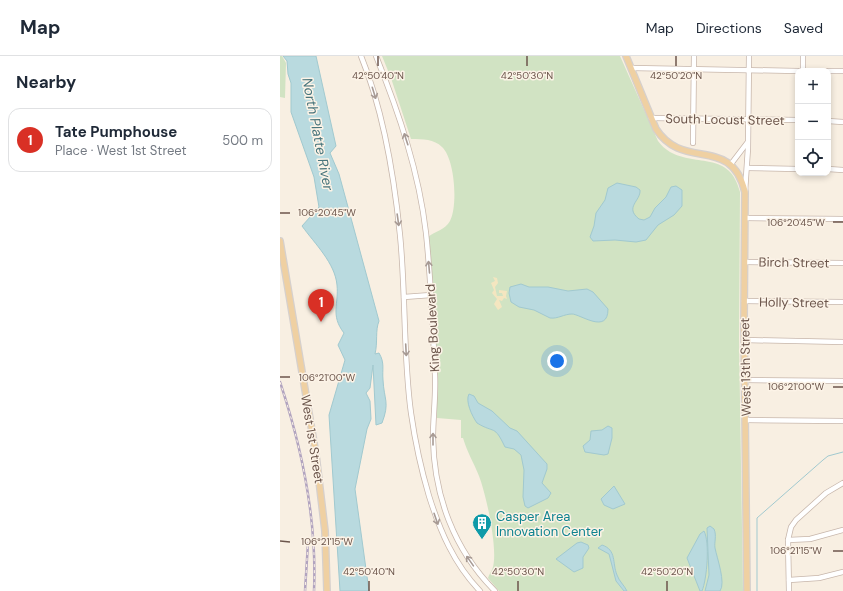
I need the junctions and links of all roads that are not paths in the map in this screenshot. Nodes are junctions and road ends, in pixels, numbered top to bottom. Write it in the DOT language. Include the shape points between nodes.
graph roads {
  1 [pos="361,56"];
  2 [pos="376,56"];
  3 [pos="626,56"];
  4 [pos="694,56"];
  5 [pos="749,56"];
  6 [pos="803,56"];
  7 [pos="632,68"];
  8 [pos="803,68"];
  9 [pos="694,69"];
  10 [pos="749,70"];
  11 [pos="795,71"];
  12 [pos="831,71"];
  13 [pos="843,71"];
  14 [pos="651,118"];
  15 [pos="694,118"];
  16 [pos="748,119"];
  17 [pos="795,120"];
  18 [pos="831,121"];
  19 [pos="843,122"];
  20 [pos="693,143"];
  21 [pos="747,143"];
  22 [pos="731,164"];
  23 [pos="748,168"];
  24 [pos="795,169"];
  25 [pos="831,169"];
  26 [pos="843,170"];
  27 [pos="745,192"];
  28 [pos="745,218"];
  29 [pos="843,219"];
  30 [pos="280,241"];
  31 [pos="745,262"];
  32 [pos="843,263"];
  33 [pos="431,295"];
  34 [pos="404,297"];
  35 [pos="744,301"];
  36 [pos="843,302"];
  37 [pos="745,340"];
  38 [pos="843,342"];
  39 [pos="745,380"];
  40 [pos="843,381"];
  41 [pos="746,420"];
  42 [pos="843,421"];
  43 [pos="843,483"];
  44 [pos="442,499"];
  45 [pos="431,502"];
  46 [pos="843,530"];
  47 [pos="788,540"];
  48 [pos="843,572"];
  49 [pos="789,580"];
  50 [pos="327,591"];
  51 [pos="480,591"];
  52 [pos="495,591"];
  53 [pos="748,591"];
  54 [pos="789,591"];
  1 -- 34 [label="street, King Boulevard, one-way" via="375,94 388,150 400,236"];
  33 -- 2 [label="street, King Boulevard, one-way" via="426,232 420,197 408,145"];
  3 -- 7 [label="main road"];
  4 -- 9 [label="street"];
  5 -- 10 [label="street, West 13th Street"];
  6 -- 8 [label="street"];
  7 -- 9 [label="street"];
  7 -- 14 [label="main road"];
  9 -- 10 [label="street"];
  9 -- 15 [label="street"];
  10 -- 11 [label="street"];
  10 -- 16 [label="street, West 13th Street"];
  12 -- 13 [label="street"];
  14 -- 15 [label="street, South Locust Street"];
  14 -- 22 [label="main road" via="661,137 676,149 713,156"];
  15 -- 16 [label="street, South Locust Street"];
  15 -- 20 [label="street"];
  16 -- 17 [label="street, South Locust Street"];
  16 -- 21 [label="street, West 13th Street"];
  18 -- 19 [label="street"];
  21 -- 22 [label="street"];
  21 -- 23 [label="street, West 13th Street"];
  22 -- 27 [label="main road" via="740,176"];
  23 -- 24 [label="street"];
  23 -- 27 [label="street, West 13th Street"];
  25 -- 26 [label="street"];
  27 -- 28 [label="main road, West 13th Street"];
  28 -- 29 [label="street"];
  28 -- 31 [label="main road, West 13th Street"];
  30 -- 50 [label="main road, West 1st Street" via="317,462 325,531"];
  31 -- 32 [label="street, Birch Street"];
  31 -- 35 [label="main road, West 13th Street"];
  33 -- 34 [label="street"];
  44 -- 33 [label="street, King Boulevard, one-way" via="434,457 435,377"];
  34 -- 45 [label="street, King Boulevard, one-way" via="411,412 416,447"];
  35 -- 36 [label="street, Holly Street"];
  35 -- 37 [label="main road, West 13th Street"];
  37 -- 38 [label="street"];
  37 -- 39 [label="main road, West 13th Street"];
  39 -- 40 [label="street"];
  39 -- 41 [label="main road, West 13th Street"];
  41 -- 42 [label="street"];
  41 -- 53 [label="main road, West 13th Street"];
  43 -- 47 [label="street" via="832,488 796,520"];
  44 -- 45 [label="street"];
  52 -- 44 [label="street, King Boulevard, one-way" via="466,554 451,527"];
  45 -- 51 [label="street, King Boulevard, one-way" via="456,560"];
  46 -- 47 [label="street" via="818,538"];
  47 -- 49 [label="street"];
  48 -- 49 [label="street" via="819,578"];
  49 -- 54 [label="street"];
}
